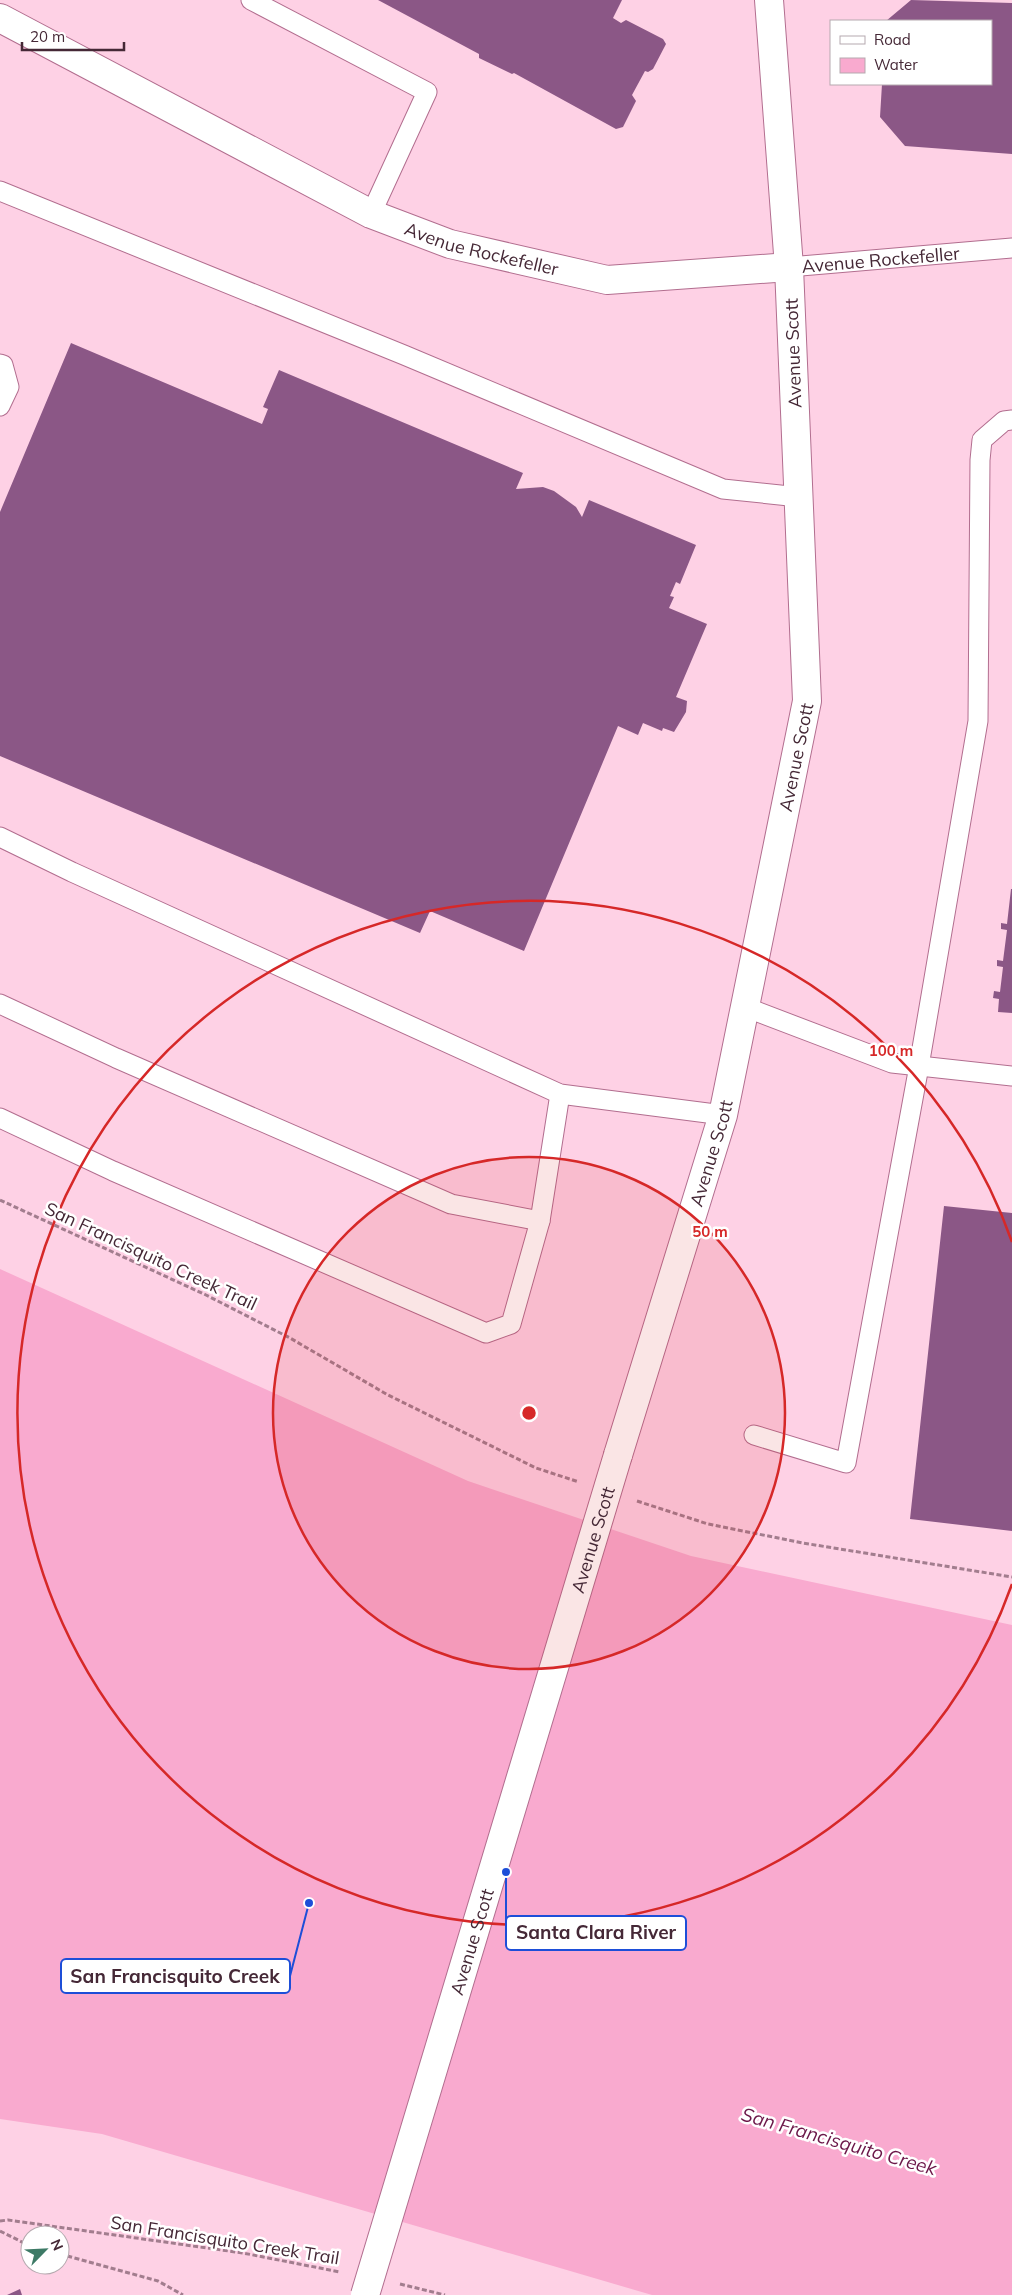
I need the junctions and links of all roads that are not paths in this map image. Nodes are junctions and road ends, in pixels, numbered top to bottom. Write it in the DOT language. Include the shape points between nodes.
graph roads {
  1 [pos="251,0"];
  2 [pos="769,0"];
  3 [pos="0,18"];
  4 [pos="0,191"];
  5 [pos="371,214"];
  6 [pos="1012,248"];
  7 [pos="789,267"];
  8 [pos="0,364"];
  9 [pos="0,406"];
  10 [pos="1012,420"];
  11 [pos="798,497"];
  12 [pos="0,837"];
  13 [pos="0,1004"];
  14 [pos="744,1007"];
  15 [pos="919,1066"];
  16 [pos="1012,1076"];
  17 [pos="560,1094"];
  18 [pos="723,1114"];
  19 [pos="0,1118"];
  20 [pos="540,1221"];
  21 [pos="754,1435"];
  22 [pos="365,2295"];
  1 -- 5 [label="lane" via="427,92"];
  2 -- 7 [label="main road, Avenue Scott"];
  3 -- 5 [label="main road, Avenue Rockefeller"];
  4 -- 11 [label="lane" via="723,489"];
  5 -- 7 [label="main road, Avenue Rockefeller" via="450,244 607,280"];
  6 -- 7 [label="lane, Avenue Rockefeller"];
  7 -- 11 [label="main road, Avenue Scott"];
  8 -- 9 [label="lane" via="9,388"];
  10 -- 15 [label="lane" via="1004,421 982,440 978,721"];
  11 -- 14 [label="main road, Avenue Scott" via="807,700"];
  12 -- 17 [label="lane"];
  13 -- 20 [label="lane" via="450,1204"];
  14 -- 15 [label="lane" via="892,1063"];
  14 -- 18 [label="main road, Avenue Scott"];
  15 -- 16 [label="lane"];
  15 -- 21 [label="lane" via="846,1463"];
  17 -- 18 [label="lane"];
  17 -- 20 [label="lane"];
  18 -- 22 [label="main road, Avenue Scott, bridge"];
  19 -- 20 [label="lane" via="113,1171 486,1333 511,1324"];
}
